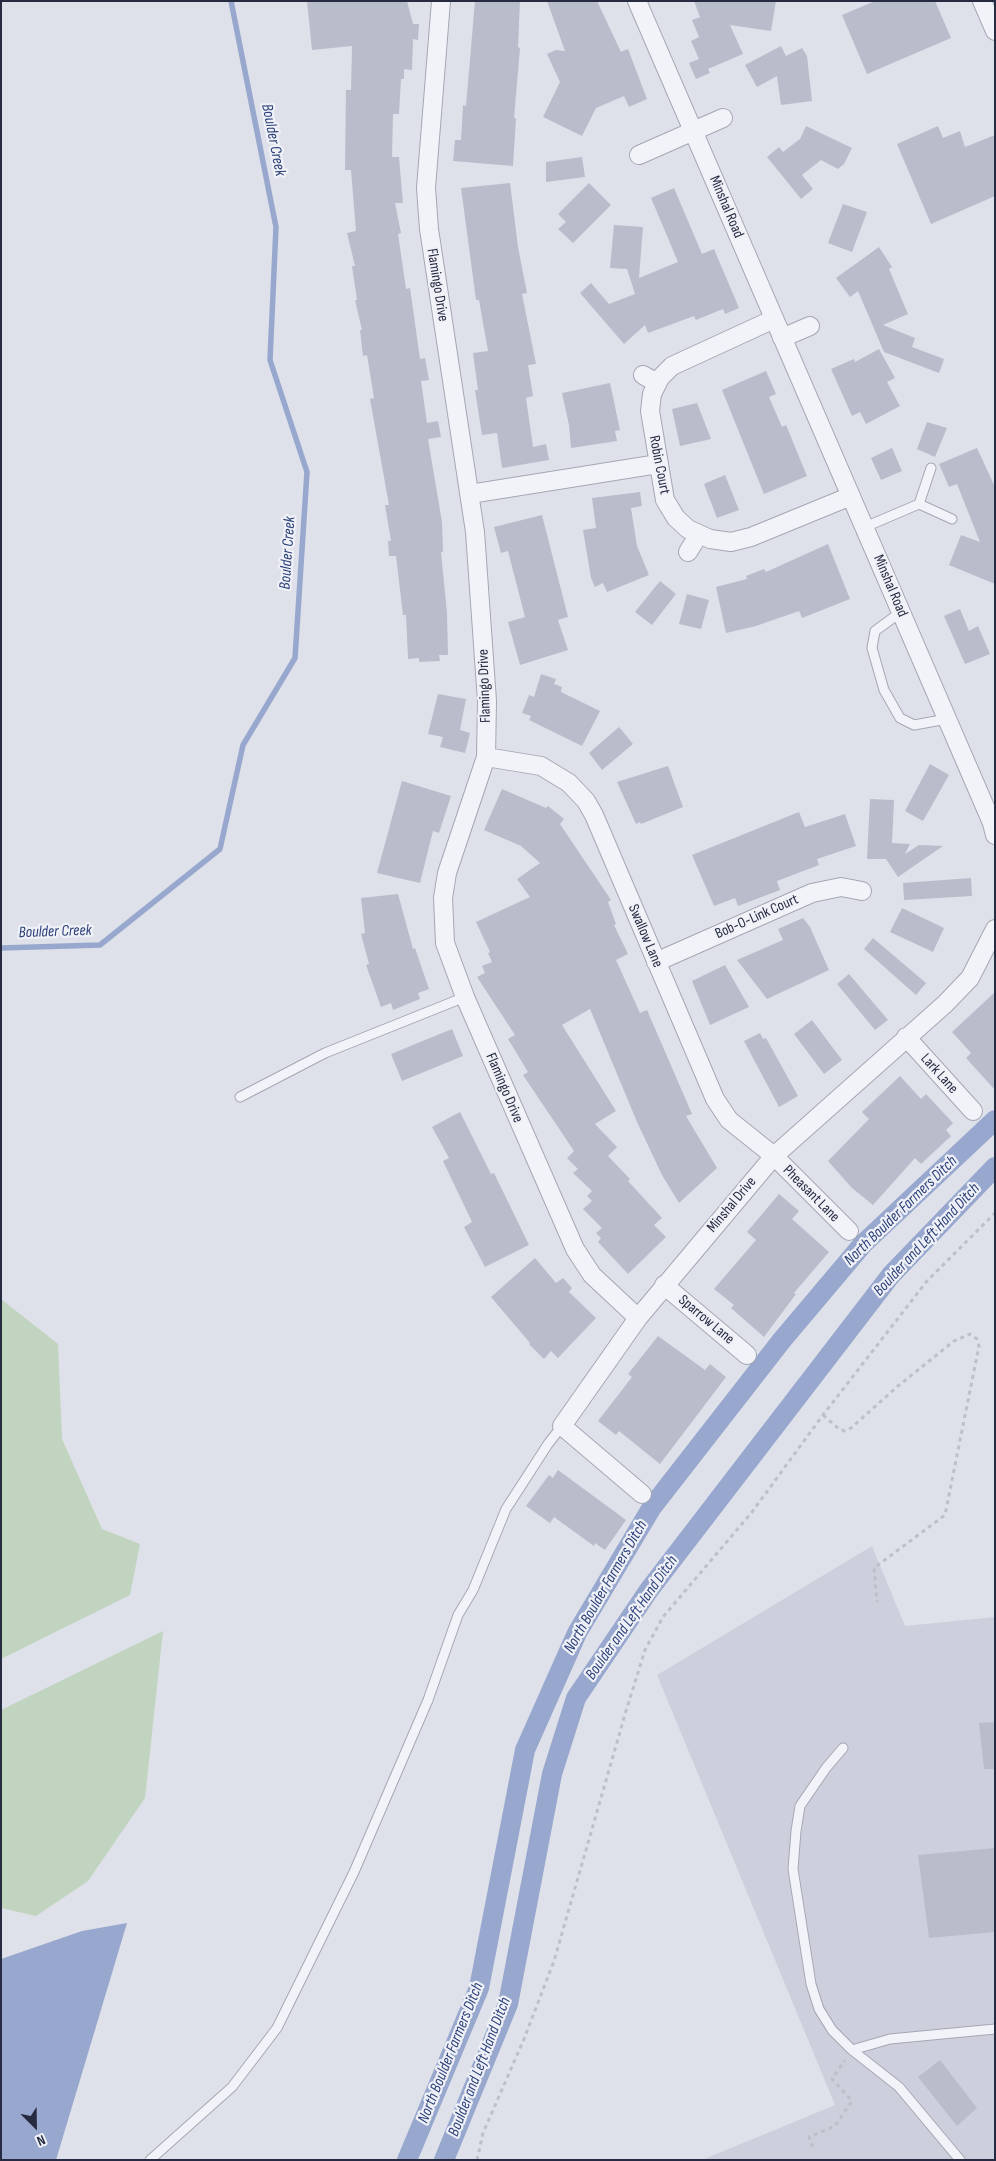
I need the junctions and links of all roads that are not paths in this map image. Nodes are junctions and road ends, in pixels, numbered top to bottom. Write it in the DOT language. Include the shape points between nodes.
graph roads {
  1 [pos="441,1"];
  2 [pos="637,1"];
  3 [pos="982,1"];
  4 [pos="995,31"];
  5 [pos="723,118"];
  6 [pos="693,132"];
  7 [pos="639,155"];
  8 [pos="774,319"];
  9 [pos="810,326"];
  10 [pos="782,338"];
  11 [pos="658,464"];
  12 [pos="930,468"];
  13 [pos="470,494"];
  14 [pos="851,496"];
  15 [pos="919,504"];
  16 [pos="952,519"];
  17 [pos="865,527"];
  18 [pos="699,534"];
  19 [pos="688,552"];
  20 [pos="901,612"];
  21 [pos="947,719"];
  22 [pos="486,757"];
  23 [pos="995,835"];
  24 [pos="862,891"];
  25 [pos="995,929"];
  26 [pos="656,962"];
  27 [pos="465,997"];
  28 [pos="906,1037"];
  29 [pos="240,1098"];
  30 [pos="973,1111"];
  31 [pos="774,1156"];
  32 [pos="849,1231"];
  33 [pos="664,1285"];
  34 [pos="638,1318"];
  35 [pos="747,1354"];
  36 [pos="562,1426"];
  37 [pos="642,1494"];
  38 [pos="843,1748"];
  39 [pos="995,2030"];
  40 [pos="850,2048"];
  41 [pos="150,2160"];
  42 [pos="960,2160"];
  1 -- 13 [label="street, Flamingo Drive" via="426,188 429,229"];
  2 -- 6 [label="street, Minshal Road"];
  3 -- 4 [label="street"];
  5 -- 6 [label="street"];
  6 -- 7 [label="street"];
  6 -- 8 [label="street, Minshal Road"];
  8 -- 10 [label="street, Minshal Road"];
  8 -- 11 [label="street, Robin Court" via="650,379 650,411"];
  9 -- 10 [label="street"];
  10 -- 14 [label="street, Minshal Road"];
  11 -- 13 [label="street"];
  11 -- 18 [label="street, Robin Court" via="665,500 676,518"];
  12 -- 15 [label="lane"];
  13 -- 22 [label="street, Flamingo Drive" via="487,702"];
  14 -- 17 [label="street, Minshal Road"];
  14 -- 18 [label="street, Robin Court" via="751,538 731,542"];
  15 -- 16 [label="lane"];
  15 -- 17 [label="lane"];
  17 -- 20 [label="street, Minshal Road"];
  18 -- 19 [label="street"];
  20 -- 21 [label="street, Minshal Road"];
  20 -- 21 [label="lane" via="875,631 872,648 884,690 900,718 914,725"];
  21 -- 23 [label="street, Minshal Road"];
  22 -- 26 [label="street, Swallow Lane" via="541,766 569,783 586,801"];
  22 -- 27 [label="street, Flamingo Drive" via="447,873 443,898 445,942"];
  24 -- 26 [label="street, Bob-O-Link Court" via="841,887 812,893"];
  25 -- 28 [label="street, Minshal Drive" via="970,978"];
  26 -- 31 [label="street, Swallow Lane" via="715,1099 729,1120"];
  27 -- 29 [label="lane" via="325,1053"];
  27 -- 34 [label="street, Flamingo Drive" via="575,1249 592,1275"];
  28 -- 30 [label="street, Lark Lane"];
  28 -- 31 [label="street, Minshal Drive"];
  31 -- 32 [label="street, Pheasant Lane"];
  31 -- 33 [label="street, Minshal Drive"];
  33 -- 34 [label="street, Minshal Drive"];
  33 -- 35 [label="street, Sparrow Lane"];
  34 -- 36 [label="street, Minshal Drive"];
  36 -- 37 [label="street"];
  36 -- 41 [label="lane" via="506,1510 473,1590 458,1615 428,1700 354,1872 277,2028 232,2088"];
  38 -- 40 [label="lane" via="800,1806 794,1869 811,1984 819,2009 832,2030"];
  39 -- 40 [label="lane" via="890,2039"];
  40 -- 42 [label="lane" via="899,2087"];
}
